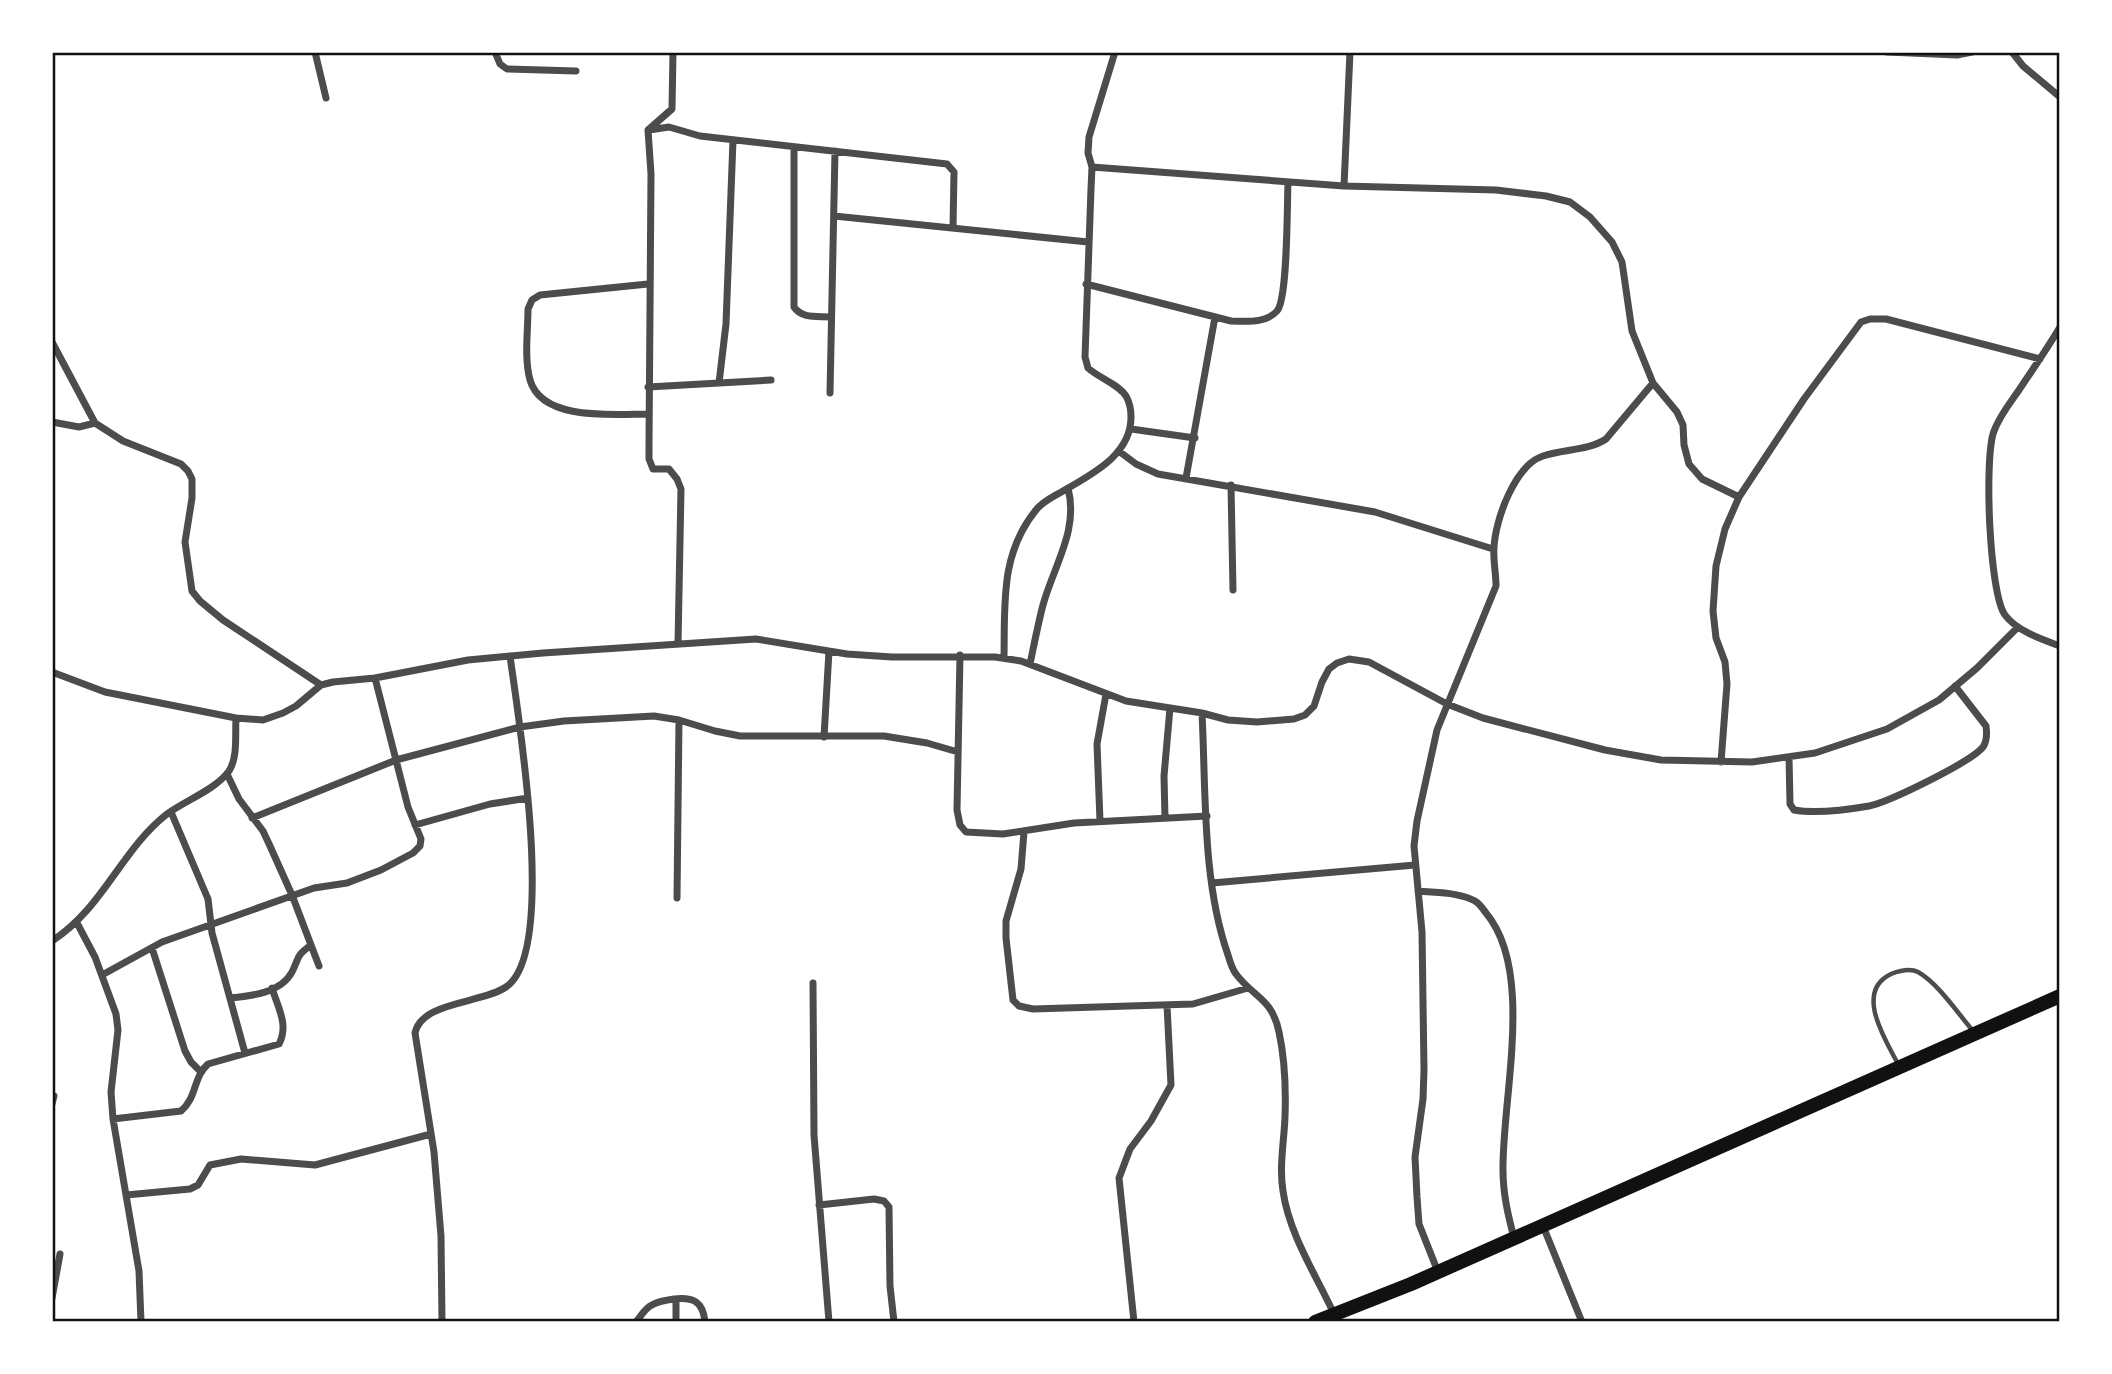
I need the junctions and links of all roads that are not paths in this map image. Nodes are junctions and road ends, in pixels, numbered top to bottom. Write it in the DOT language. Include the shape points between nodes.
graph roads {
  1 [pos="314,52"];
  2 [pos="495,52"];
  3 [pos="673,52"];
  4 [pos="1115,52"];
  5 [pos="1350,52"];
  6 [pos="1887,52"];
  7 [pos="1972,52"];
  8 [pos="2012,52"];
  9 [pos="576,71"];
  10 [pos="2060,97"];
  11 [pos="326,98"];
  12 [pos="673,109"];
  13 [pos="669,127"];
  14 [pos="648,130"];
  15 [pos="733,140"];
  16 [pos="794,147"];
  17 [pos="835,151"];
  18 [pos="1092,167"];
  19 [pos="1288,182"];
  20 [pos="1344,186"];
  21 [pos="834,216"];
  22 [pos="953,228"];
  23 [pos="1088,242"];
  24 [pos="648,284"];
  25 [pos="1086,284"];
  26 [pos="830,317"];
  27 [pos="1215,317"];
  28 [pos="2060,327"];
  29 [pos="52,342"];
  30 [pos="2040,359"];
  31 [pos="771,380"];
  32 [pos="719,383"];
  33 [pos="1653,383"];
  34 [pos="648,387"];
  35 [pos="830,393"];
  36 [pos="649,414"];
  37 [pos="52,422"];
  38 [pos="96,423"];
  39 [pos="1131,429"];
  40 [pos="1195,438"];
  41 [pos="1120,452"];
  42 [pos="1186,478"];
  43 [pos="1231,485"];
  44 [pos="1068,488"];
  45 [pos="1740,497"];
  46 [pos="1493,549"];
  47 [pos="1233,590"];
  48 [pos="2018,627"];
  49 [pos="678,644"];
  50 [pos="2060,646"];
  51 [pos="829,651"];
  52 [pos="960,655"];
  53 [pos="510,656"];
  54 [pos="1004,658"];
  55 [pos="1030,664"];
  56 [pos="52,672"];
  57 [pos="375,678"];
  58 [pos="321,685"];
  59 [pos="1955,686"];
  60 [pos="1106,694"];
  61 [pos="1447,704"];
  62 [pos="1170,708"];
  63 [pos="1202,713"];
  64 [pos="236,718"];
  65 [pos="679,720"];
  66 [pos="520,727"];
  67 [pos="824,737"];
  68 [pos="958,752"];
  69 [pos="1788,757"];
  70 [pos="396,760"];
  71 [pos="1721,762"];
  72 [pos="227,774"];
  73 [pos="528,798"];
  74 [pos="172,812"];
  75 [pos="1207,816"];
  76 [pos="253,818"];
  77 [pos="1165,818"];
  78 [pos="1100,821"];
  79 [pos="415,825"];
  80 [pos="1024,832"];
  81 [pos="1415,865"];
  82 [pos="1212,883"];
  83 [pos="1418,891"];
  84 [pos="292,895"];
  85 [pos="677,898"];
  86 [pos="77,923"];
  87 [pos="211,925"];
  88 [pos="52,941"];
  89 [pos="311,945"];
  90 [pos="152,948"];
  91 [pos="320,966"];
  92 [pos="102,975"];
  93 [pos="813,983"];
  94 [pos="272,988"];
  95 [pos="1248,988"];
  96 [pos="2060,996"];
  97 [pos="230,998"];
  98 [pos="1167,1005"];
  99 [pos="1975,1034"];
  100 [pos="245,1053"];
  101 [pos="1899,1067"];
  102 [pos="200,1071"];
  103 [pos="113,1119"];
  104 [pos="431,1134"];
  105 [pos="126,1195"];
  106 [pos="819,1205"];
  107 [pos="1543,1225"];
  108 [pos="1514,1238"];
  109 [pos="60,1254"];
  110 [pos="1438,1272"];
  111 [pos="52,1298"];
  112 [pos="676,1299"];
  113 [pos="1335,1315"];
  114 [pos="141,1321"];
  115 [pos="442,1321"];
  116 [pos="636,1321"];
  117 [pos="676,1321"];
  118 [pos="705,1321"];
  119 [pos="829,1321"];
  120 [pos="894,1321"];
  121 [pos="1134,1321"];
  122 [pos="1315,1321"];
  123 [pos="1582,1321"];
  1 -- 11 [label="street"];
  2 -- 9 [label="street" via="507,69"];
  3 -- 12 [label="street"];
  4 -- 18 [label="street" via="1089,136"];
  5 -- 20 [label="street"];
  6 -- 7 [label="street"];
  8 -- 10 [label="street"];
  12 -- 13 [label="street"];
  12 -- 14 [label="street"];
  13 -- 14 [label="street"];
  13 -- 15 [label="street"];
  14 -- 24 [label="street"];
  15 -- 16 [label="street"];
  15 -- 32 [label="street" via="726,324"];
  16 -- 17 [label="street"];
  16 -- 26 [label="street" via="794,307 804,316"];
  17 -- 21 [label="street"];
  17 -- 22 [label="street" via="947,164 954,172"];
  18 -- 19 [label="street"];
  18 -- 23 [label="street"];
  19 -- 20 [label="street"];
  19 -- 27 [label="street" via="1280,307 1266,319 1251,322"];
  20 -- 33 [label="street" via="1496,190 1570,202 1590,217 1622,261 1632,331"];
  21 -- 22 [label="street"];
  21 -- 26 [label="street"];
  22 -- 23 [label="street"];
  23 -- 25 [label="street"];
  24 -- 34 [label="street"];
  24 -- 36 [label="street" via="540,295 532,300 528,369 531,383 551,404 583,413"];
  25 -- 27 [label="street"];
  25 -- 39 [label="street" via="1088,368 1126,396"];
  26 -- 35 [label="street"];
  27 -- 40 [label="street"];
  28 -- 30 [label="street"];
  29 -- 38 [label="street"];
  30 -- 45 [label="street" via="1886,319 1861,322"];
  30 -- 48 [label="street" via="2000,417 1989,459 1996,595 2004,614"];
  31 -- 32 [label="street"];
  32 -- 34 [label="street"];
  33 -- 45 [label="street" via="1680,419 1689,464 1702,479"];
  33 -- 46 [label="street" via="1606,439 1541,456 1527,465 1516,479"];
  34 -- 36 [label="street"];
  36 -- 49 [label="street" via="653,469 669,469 681,489"];
  37 -- 38 [label="street" via="79,427"];
  38 -- 58 [label="street" via="188,471 192,498 184,542 192,591 223,620"];
  39 -- 40 [label="street"];
  39 -- 41 [label="street"];
  40 -- 42 [label="street"];
  41 -- 42 [label="street" via="1147,470"];
  41 -- 44 [label="street"];
  42 -- 43 [label="street"];
  43 -- 46 [label="street" via="1375,512"];
  43 -- 47 [label="street"];
  44 -- 54 [label="street" via="1037,509 1013,550 1006,573"];
  44 -- 55 [label="street" via="1069,530 1043,604"];
  45 -- 71 [label="street" via="1716,565 1713,611 1727,684"];
  46 -- 61 [label="street" via="1496,586"];
  48 -- 50 [label="street"];
  48 -- 59 [label="street"];
  49 -- 51 [label="street" via="756,639"];
  49 -- 53 [label="street"];
  51 -- 52 [label="street" via="892,657"];
  51 -- 67 [label="street"];
  52 -- 54 [label="street"];
  52 -- 68 [label="street"];
  53 -- 57 [label="street"];
  53 -- 66 [label="street"];
  54 -- 55 [label="street"];
  55 -- 60 [label="street"];
  56 -- 64 [label="street" via="105,692"];
  57 -- 58 [label="street"];
  57 -- 70 [label="street"];
  58 -- 64 [label="street" via="283,713 263,720"];
  59 -- 69 [label="street" via="1887,729"];
  59 -- 69 [label="street" via="1986,726 1984,746 1892,799 1869,806 1794,810"];
  60 -- 62 [label="street"];
  60 -- 78 [label="street" via="1097,744"];
  61 -- 63 [label="street" via="1369,662 1349,659 1329,669 1306,715 1257,722"];
  61 -- 71 [label="street" via="1605,750 1661,760"];
  61 -- 81 [label="street" via="1433,743 1417,821"];
  62 -- 63 [label="street"];
  62 -- 77 [label="street"];
  63 -- 75 [label="street"];
  64 -- 72 [label="street" via="234,755"];
  65 -- 66 [label="street" via="654,716"];
  65 -- 67 [label="street" via="740,736"];
  65 -- 85 [label="street"];
  66 -- 70 [label="street"];
  66 -- 73 [label="street"];
  67 -- 68 [label="street" via="884,736"];
  68 -- 80 [label="street" via="960,825 966,832 984,835"];
  69 -- 71 [label="street"];
  70 -- 76 [label="street"];
  70 -- 79 [label="street"];
  72 -- 74 [label="street"];
  72 -- 76 [label="street"];
  73 -- 79 [label="street"];
  73 -- 104 [label="street" via="533,888 519,971 508,987 442,1008 417,1023"];
  74 -- 86 [label="street" via="138,842"];
  74 -- 87 [label="street" via="208,899"];
  75 -- 77 [label="street"];
  75 -- 82 [label="street"];
  76 -- 84 [label="street"];
  77 -- 78 [label="street"];
  78 -- 80 [label="street"];
  79 -- 84 [label="street" via="421,846 413,853 347,883"];
  80 -- 98 [label="street" via="1021,869 1006,921 1013,1000 1033,1009"];
  81 -- 82 [label="street"];
  81 -- 83 [label="street"];
  82 -- 95 [label="street" via="1222,938 1234,972"];
  83 -- 108 [label="street" via="1457,894 1478,902 1494,922 1507,954 1513,1061 1503,1168 1504,1198"];
  83 -- 110 [label="street" via="1424,1070 1415,1157 1417,1197 1419,1224"];
  84 -- 87 [label="street"];
  84 -- 89 [label="street"];
  86 -- 88 [label="street"];
  86 -- 92 [label="street"];
  87 -- 90 [label="street"];
  87 -- 97 [label="street"];
  89 -- 91 [label="street"];
  89 -- 94 [label="street" via="298,954 291,974"];
  90 -- 92 [label="street"];
  90 -- 102 [label="street" via="185,1051"];
  92 -- 103 [label="street" via="118,1030 111,1078"];
  93 -- 106 [label="street"];
  94 -- 97 [label="street"];
  94 -- 100 [label="street" via="285,1033 279,1044"];
  95 -- 98 [label="street" via="1193,1004"];
  95 -- 113 [label="street" via="1262,997 1279,1031 1286,1091 1283,1194"];
  96 -- 99 [label="main road"];
  97 -- 100 [label="street"];
  98 -- 121 [label="street" via="1171,1085 1129,1149 1119,1178"];
  99 -- 101 [label="main road"];
  99 -- 101 [label="lane" via="1926,978 1913,970 1895,972 1879,983 1874,1009"];
  100 -- 102 [label="street" via="208,1064"];
  101 -- 107 [label="main road"];
  102 -- 103 [label="street" via="193,1097 181,1111"];
  103 -- 105 [label="street"];
  104 -- 105 [label="street" via="315,1165 272,1160 219,1162 210,1165 198,1185 190,1189"];
  104 -- 115 [label="street" via="441,1236"];
  105 -- 114 [label="street" via="139,1270"];
  106 -- 119 [label="street"];
  106 -- 120 [label="street" via="874,1199 884,1200 889,1207"];
  107 -- 108 [label="main road"];
  107 -- 123 [label="street"];
  108 -- 110 [label="main road"];
  109 -- 111 [label="street"];
  110 -- 113 [label="main road"];
  112 -- 116 [label="street" via="649,1306"];
  112 -- 117 [label="street"];
  112 -- 118 [label="street" via="697,1301"];
  113 -- 122 [label="main road"];
}
